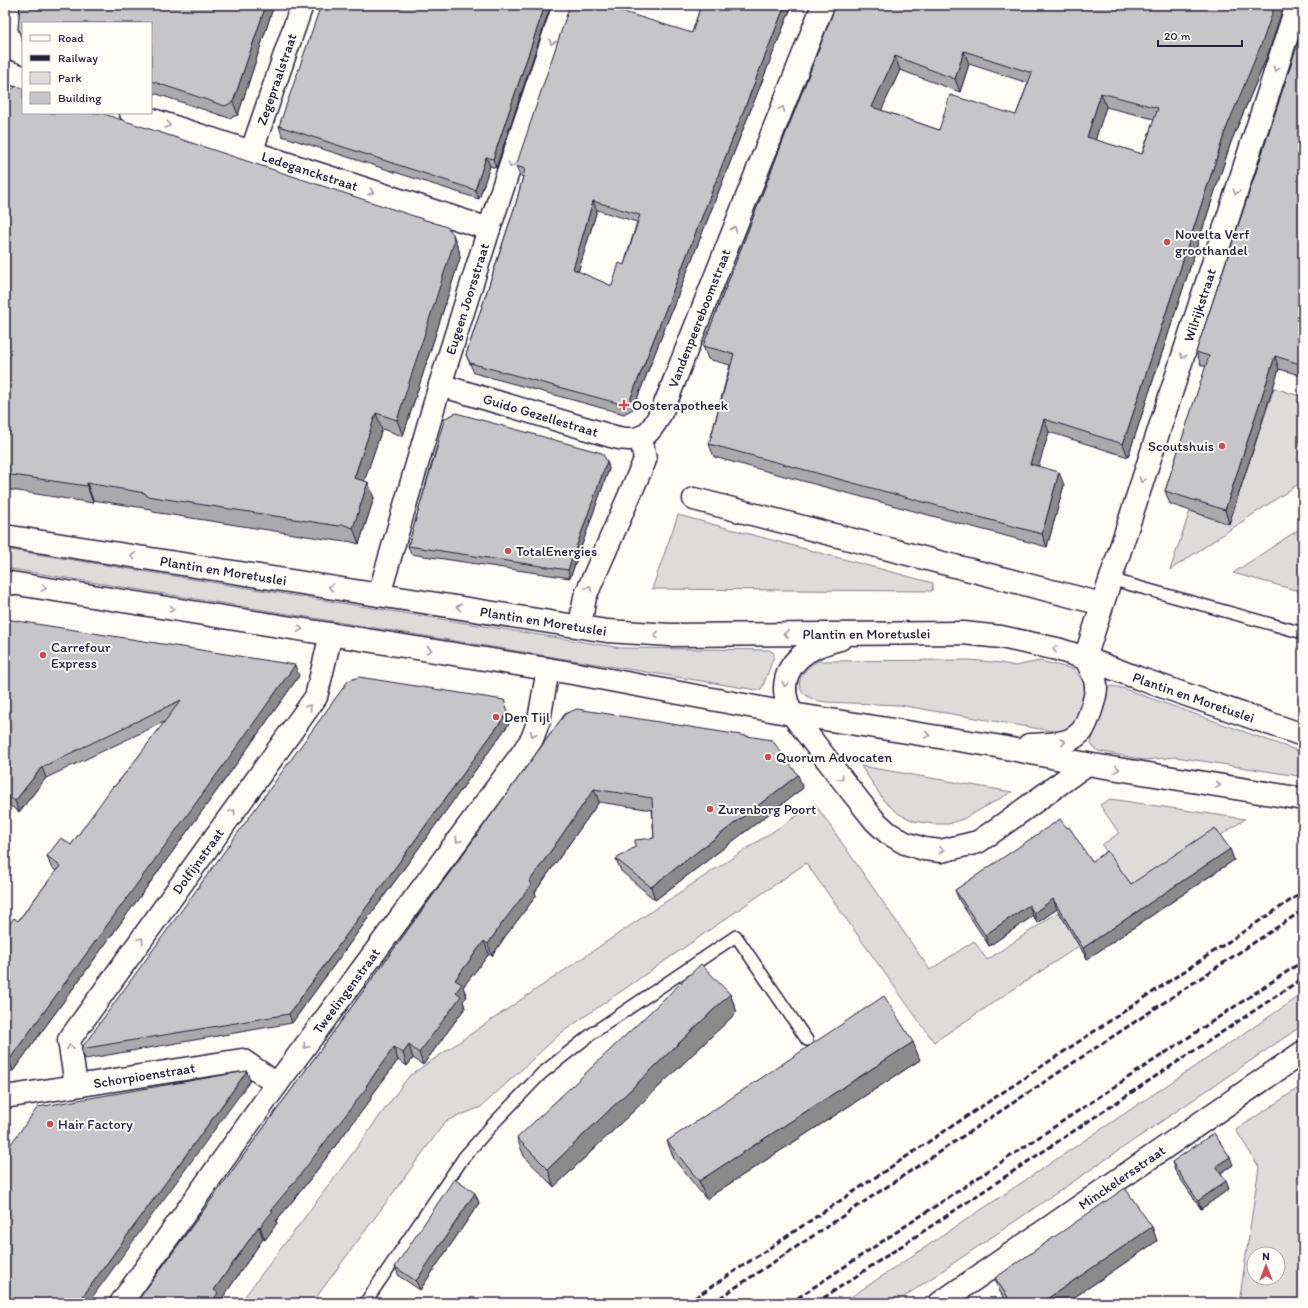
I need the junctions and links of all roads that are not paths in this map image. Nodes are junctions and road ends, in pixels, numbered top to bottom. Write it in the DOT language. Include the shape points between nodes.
graph roads {
  1 [pos="302,5"];
  2 [pos="564,5"];
  3 [pos="823,5"];
  4 [pos="1296,5"];
  5 [pos="5,71"];
  6 [pos="22,77"];
  7 [pos="134,114"];
  8 [pos="251,153"];
  9 [pos="489,229"];
  10 [pos="440,385"];
  11 [pos="641,437"];
  12 [pos="694,499"];
  13 [pos="5,536"];
  14 [pos="1110,579"];
  15 [pos="5,582"];
  16 [pos="379,595"];
  17 [pos="1102,604"];
  18 [pos="580,626"];
  19 [pos="858,633"];
  20 [pos="1303,633"];
  21 [pos="331,634"];
  22 [pos="1085,658"];
  23 [pos="548,669"];
  24 [pos="792,714"];
  25 [pos="1303,735"];
  26 [pos="996,746"];
  27 [pos="1087,764"];
  28 [pos="1303,799"];
  29 [pos="807,1040"];
  30 [pos="1303,1052"];
  31 [pos="277,1084"];
  32 [pos="76,1085"];
  33 [pos="5,1097"];
  34 [pos="121,1303"];
  35 [pos="365,1303"];
  36 [pos="940,1303"];
  1 -- 8 [label="street, Zegepraalstraat"];
  2 -- 9 [label="street, Eugeen Joorsstraat, one-way"];
  11 -- 3 [label="street, Vandenpeereboomstraat, one-way" via="650,432 657,422"];
  4 -- 14 [label="street, Wilrijkstraat, one-way"];
  5 -- 6 [label="street"];
  7 -- 8 [label="street, Ledeganckstraat, one-way"];
  8 -- 9 [label="street, Ledeganckstraat, one-way"];
  9 -- 10 [label="street, Eugeen Joorsstraat"];
  10 -- 11 [label="street, Guido Gezellestraat" via="626,440"];
  10 -- 16 [label="street, Eugeen Joorsstraat"];
  18 -- 11 [label="street, one-way" via="585,597 646,460"];
  12 -- 17 [label="street"];
  16 -- 13 [label="street, Plantin en Moretuslei, one-way"];
  14 -- 17 [label="street, Wilrijkstraat"];
  14 -- 20 [label="lane"];
  15 -- 21 [label="street, one-way"];
  18 -- 16 [label="street, Plantin en Moretuslei, one-way"];
  17 -- 22 [label="street"];
  19 -- 18 [label="street, Plantin en Moretuslei, one-way" via="670,635 606,631"];
  22 -- 19 [label="street, Plantin en Moretuslei, one-way" via="1057,649 963,633"];
  19 -- 24 [label="street, one-way" via="817,646 792,665 784,691 786,703"];
  21 -- 23 [label="street, one-way"];
  32 -- 21 [label="street, Dolfijnstraat, one-way" via="69,1040 316,697"];
  22 -- 25 [label="street, Plantin en Moretuslei"];
  26 -- 22 [label="street, one-way" via="1056,743 1076,737 1083,729 1096,696 1095,678"];
  23 -- 24 [label="street"];
  23 -- 31 [label="street, Tweelingenstraat, one-way" via="539,720 532,739 521,756"];
  24 -- 26 [label="street, one-way"];
  24 -- 27 [label="street, one-way" via="875,821 905,843 924,849 941,851 978,842"];
  26 -- 27 [label="street"];
  27 -- 28 [label="street, one-way"];
  29 -- 35 [label="lane" via="736,936 594,1032 542,1074 464,1157"];
  30 -- 36 [label="street, Minckelersstraat"];
  31 -- 32 [label="street, Schorpioenstraat" via="242,1060"];
  31 -- 34 [label="street, Tweelingenstraat"];
  32 -- 33 [label="street, Schorpioenstraat"];
}
